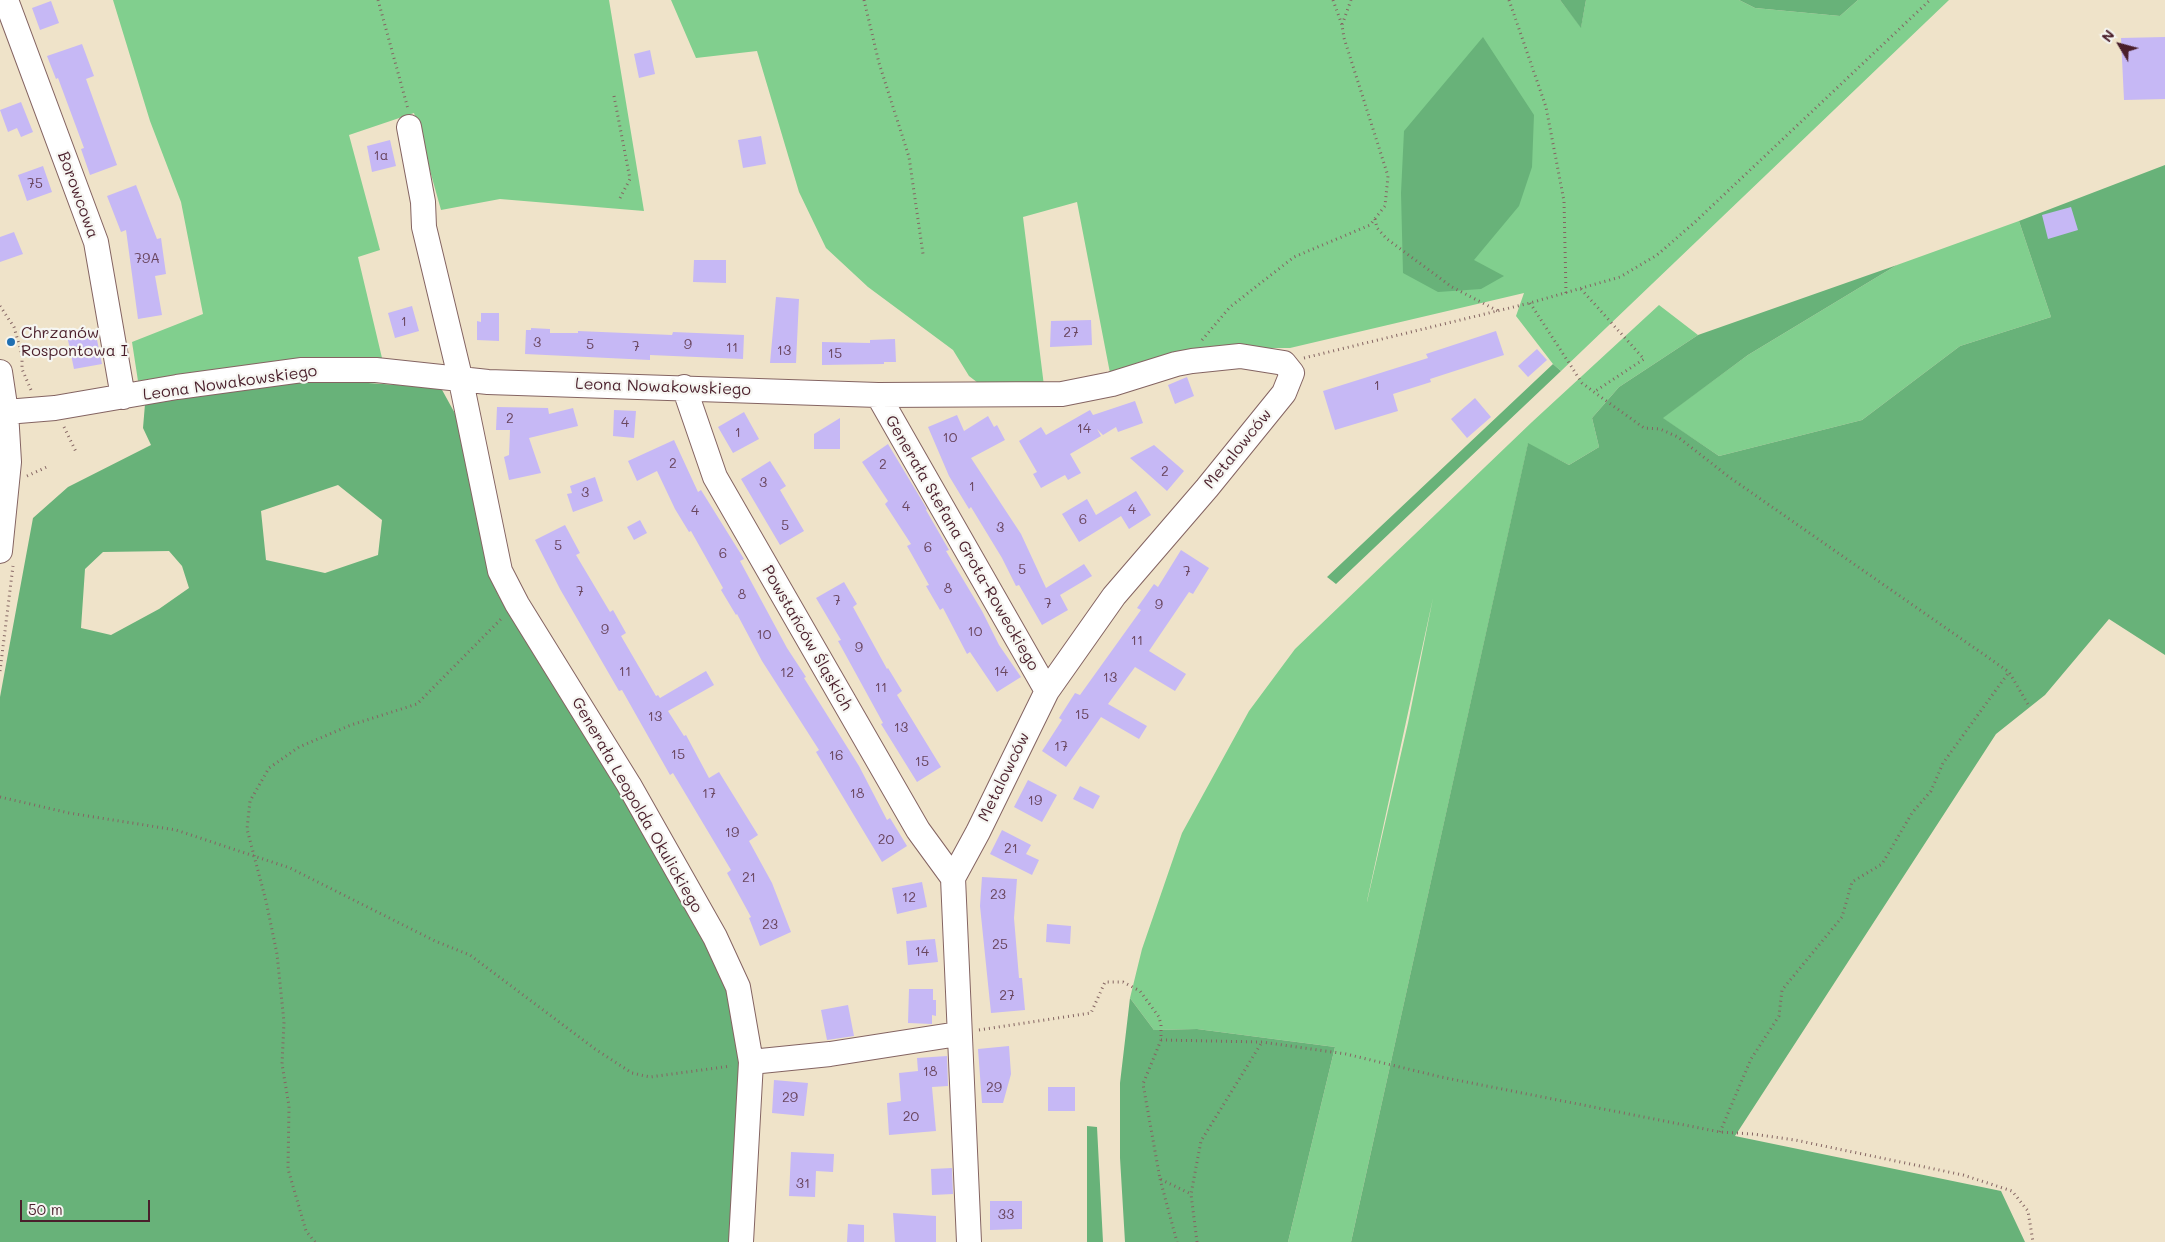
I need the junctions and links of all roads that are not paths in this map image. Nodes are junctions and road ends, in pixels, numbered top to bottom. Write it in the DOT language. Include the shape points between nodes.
graph roads {
  1 [pos="6,0"];
  2 [pos="409,127"];
  3 [pos="0,372"];
  4 [pos="461,381"];
  5 [pos="684,387"];
  6 [pos="1284,393"];
  7 [pos="878,395"];
  8 [pos="123,397"];
  9 [pos="6,412"];
  10 [pos="0,551"];
  11 [pos="1047,691"];
  12 [pos="952,878"];
  13 [pos="958,1034"];
  14 [pos="751,1062"];
  15 [pos="741,1242"];
  16 [pos="969,1242"];
  1 -- 8 [label="street, Borowcowa" via="96,242"];
  2 -- 4 [label="street, Generała Leopolda Okulickiego" via="423,202 424,227"];
  3 -- 9 [label="street"];
  4 -- 5 [label="street, Leona Nowakowskiego"];
  4 -- 8 [label="street, Leona Nowakowskiego" via="376,370 302,370"];
  4 -- 14 [label="street, Generała Leopolda Okulickiego" via="500,571 629,785 715,937 738,988"];
  5 -- 7 [label="street, Leona Nowakowskiego"];
  5 -- 12 [label="street, Powstańców Śląskich" via="715,477 918,830"];
  6 -- 7 [label="street, Leona Nowakowskiego" via="1292,373 1284,363 1240,356 1176,364 1112,384 1062,394"];
  6 -- 11 [label="street, Metalowców" via="1114,596"];
  7 -- 11 [label="street, Generała Stefana Grota-Roweckiego"];
  8 -- 9 [label="street, Leona Nowakowskiego"];
  9 -- 10 [label="street" via="9,462"];
  11 -- 12 [label="street, Metalowców"];
  12 -- 13 [label="street"];
  13 -- 14 [label="street" via="830,1054"];
  13 -- 16 [label="street"];
  14 -- 15 [label="street, Generała Leopolda Okulickiego"];
}
